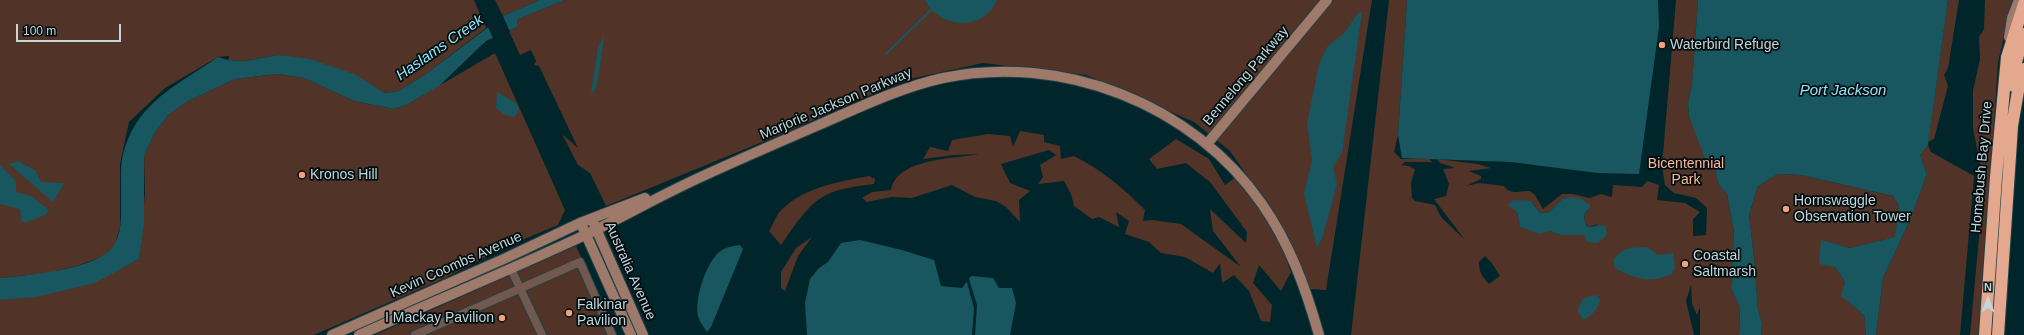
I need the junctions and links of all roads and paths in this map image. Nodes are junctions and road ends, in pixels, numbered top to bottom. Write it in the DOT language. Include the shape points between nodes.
graph roads {
  1 [pos="1327,0"];
  2 [pos="2019,0"];
  3 [pos="2024,4"];
  4 [pos="2024,34"];
  5 [pos="2007,57"];
  6 [pos="2024,69"];
  7 [pos="2024,96"];
  8 [pos="2012,126"];
  9 [pos="1207,144"];
  10 [pos="2010,167"];
  11 [pos="703,176"];
  12 [pos="591,219"];
  13 [pos="580,223"];
  14 [pos="596,229"];
  15 [pos="586,234"];
  16 [pos="2005,234"];
  17 [pos="506,258"];
  18 [pos="511,268"];
  19 [pos="521,288"];
  20 [pos="332,335"];
  21 [pos="359,335"];
  22 [pos="415,335"];
  23 [pos="542,335"];
  24 [pos="612,335"];
  25 [pos="631,335"];
  26 [pos="643,335"];
  27 [pos="1319,335"];
  28 [pos="1985,335"];
  29 [pos="1998,335"];
  30 [pos="2006,335"];
  1 -- 9 [label="street, Bennelong Parkway"];
  2 -- 5 [label="street" via="2011,25"];
  3 -- 5 [label="highway, Homebush Bay Drive"];
  4 -- 8 [label="highway" via="2015,70"];
  5 -- 28 [label="highway, Homebush Bay Drive"];
  6 -- 8 [label="highway, Homebush Bay Drive"];
  7 -- 10 [label="highway"];
  8 -- 10 [label="highway, Homebush Bay Drive"];
  9 -- 11 [label="street, Marjorie Jackson Parkway" via="1158,111 1108,90 1079,81 1045,75 980,73 945,78 893,93"];
  9 -- 27 [label="street, Bennelong Parkway" via="1252,190 1276,225 1302,281"];
  10 -- 16 [label="highway, Homebush Bay Drive"];
  11 -- 12 [label="street, Marjorie Jackson Parkway"];
  11 -- 14 [label="street, Marjorie Jackson Parkway"];
  12 -- 13 [label="street, Kevin Coombs Avenue"];
  12 -- 14 [label="street, Australia Avenue"];
  13 -- 15 [label="street, Australia Avenue"];
  13 -- 17 [label="street, Kevin Coombs Avenue"];
  14 -- 15 [label="street, Kevin Coombs Avenue"];
  14 -- 26 [label="street, Australia Avenue"];
  15 -- 18 [label="street, Kevin Coombs Avenue"];
  15 -- 25 [label="street, Australia Avenue"];
  16 -- 29 [label="highway, Homebush Bay Drive"];
  16 -- 30 [label="highway"];
  17 -- 18 [label="street"];
  17 -- 20 [label="street, Kevin Coombs Avenue"];
  18 -- 19 [label="street"];
  18 -- 21 [label="street, Kevin Coombs Avenue"];
  19 -- 22 [label="street"];
  19 -- 23 [label="street"];
  19 -- 24 [label="street" via="580,262"];
}
